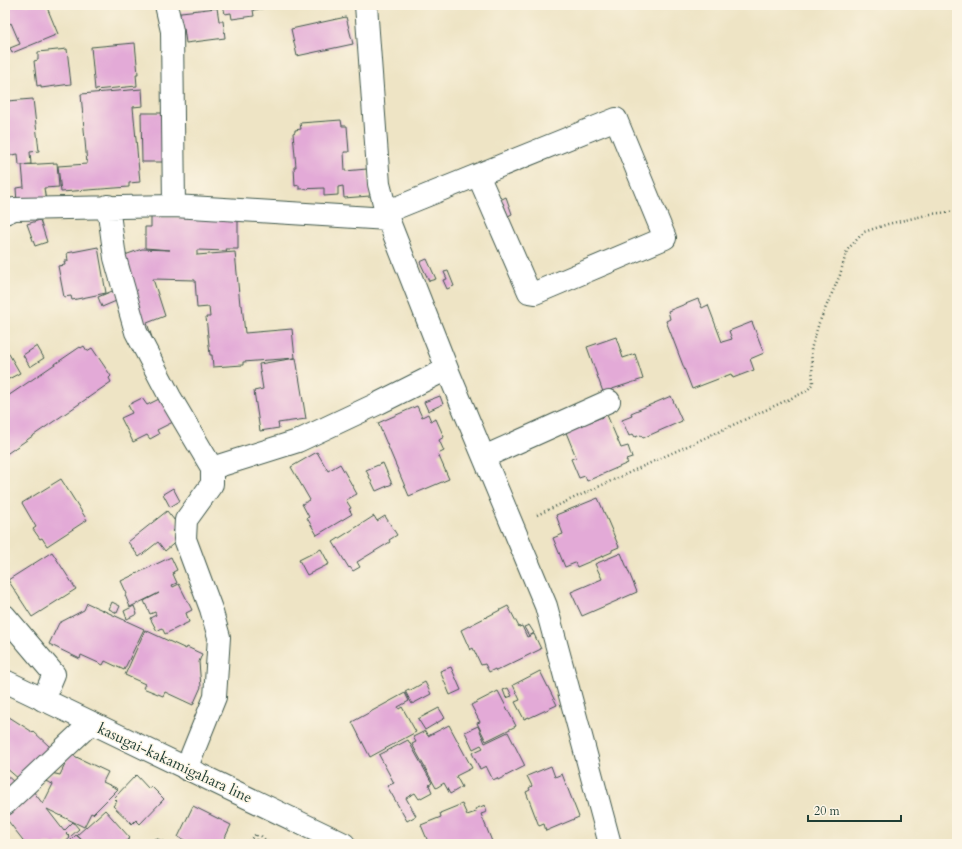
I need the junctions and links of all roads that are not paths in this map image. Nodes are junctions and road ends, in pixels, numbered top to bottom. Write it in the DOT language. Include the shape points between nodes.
graph roads {
  1 [pos="166,5"];
  2 [pos="366,5"];
  3 [pos="478,175"];
  4 [pos="108,206"];
  5 [pos="174,206"];
  6 [pos="8,210"];
  7 [pos="387,216"];
  8 [pos="447,369"];
  9 [pos="609,401"];
  10 [pos="484,457"];
  11 [pos="212,468"];
  12 [pos="5,616"];
  13 [pos="5,640"];
  14 [pos="39,657"];
  15 [pos="5,681"];
  16 [pos="43,700"];
  17 [pos="91,723"];
  18 [pos="186,768"];
  19 [pos="5,804"];
  20 [pos="344,844"];
  21 [pos="610,844"];
  1 -- 5 [label="street" via="172,31"];
  2 -- 7 [label="street" via="379,184"];
  3 -- 3 [label="street" via="616,119 665,238 535,293 529,292"];
  3 -- 7 [label="street"];
  4 -- 5 [label="street"];
  4 -- 6 [label="street"];
  4 -- 11 [label="street" via="115,258 136,332 170,397"];
  5 -- 7 [label="street"];
  7 -- 8 [label="street"];
  8 -- 10 [label="street"];
  8 -- 11 [label="street" via="298,441"];
  9 -- 10 [label="street"];
  10 -- 21 [label="street" via="546,606"];
  11 -- 18 [label="street" via="212,484 186,520 185,539 219,637 215,697"];
  12 -- 14 [label="street"];
  13 -- 14 [label="street"];
  14 -- 16 [label="street" via="54,674"];
  15 -- 16 [label="street, kasugai-kakamigahara line"];
  16 -- 17 [label="street, kasugai-kakamigahara line"];
  17 -- 18 [label="street, kasugai-kakamigahara line"];
  17 -- 19 [label="street"];
  18 -- 20 [label="street, kasugai-kakamigahara line"];
}
